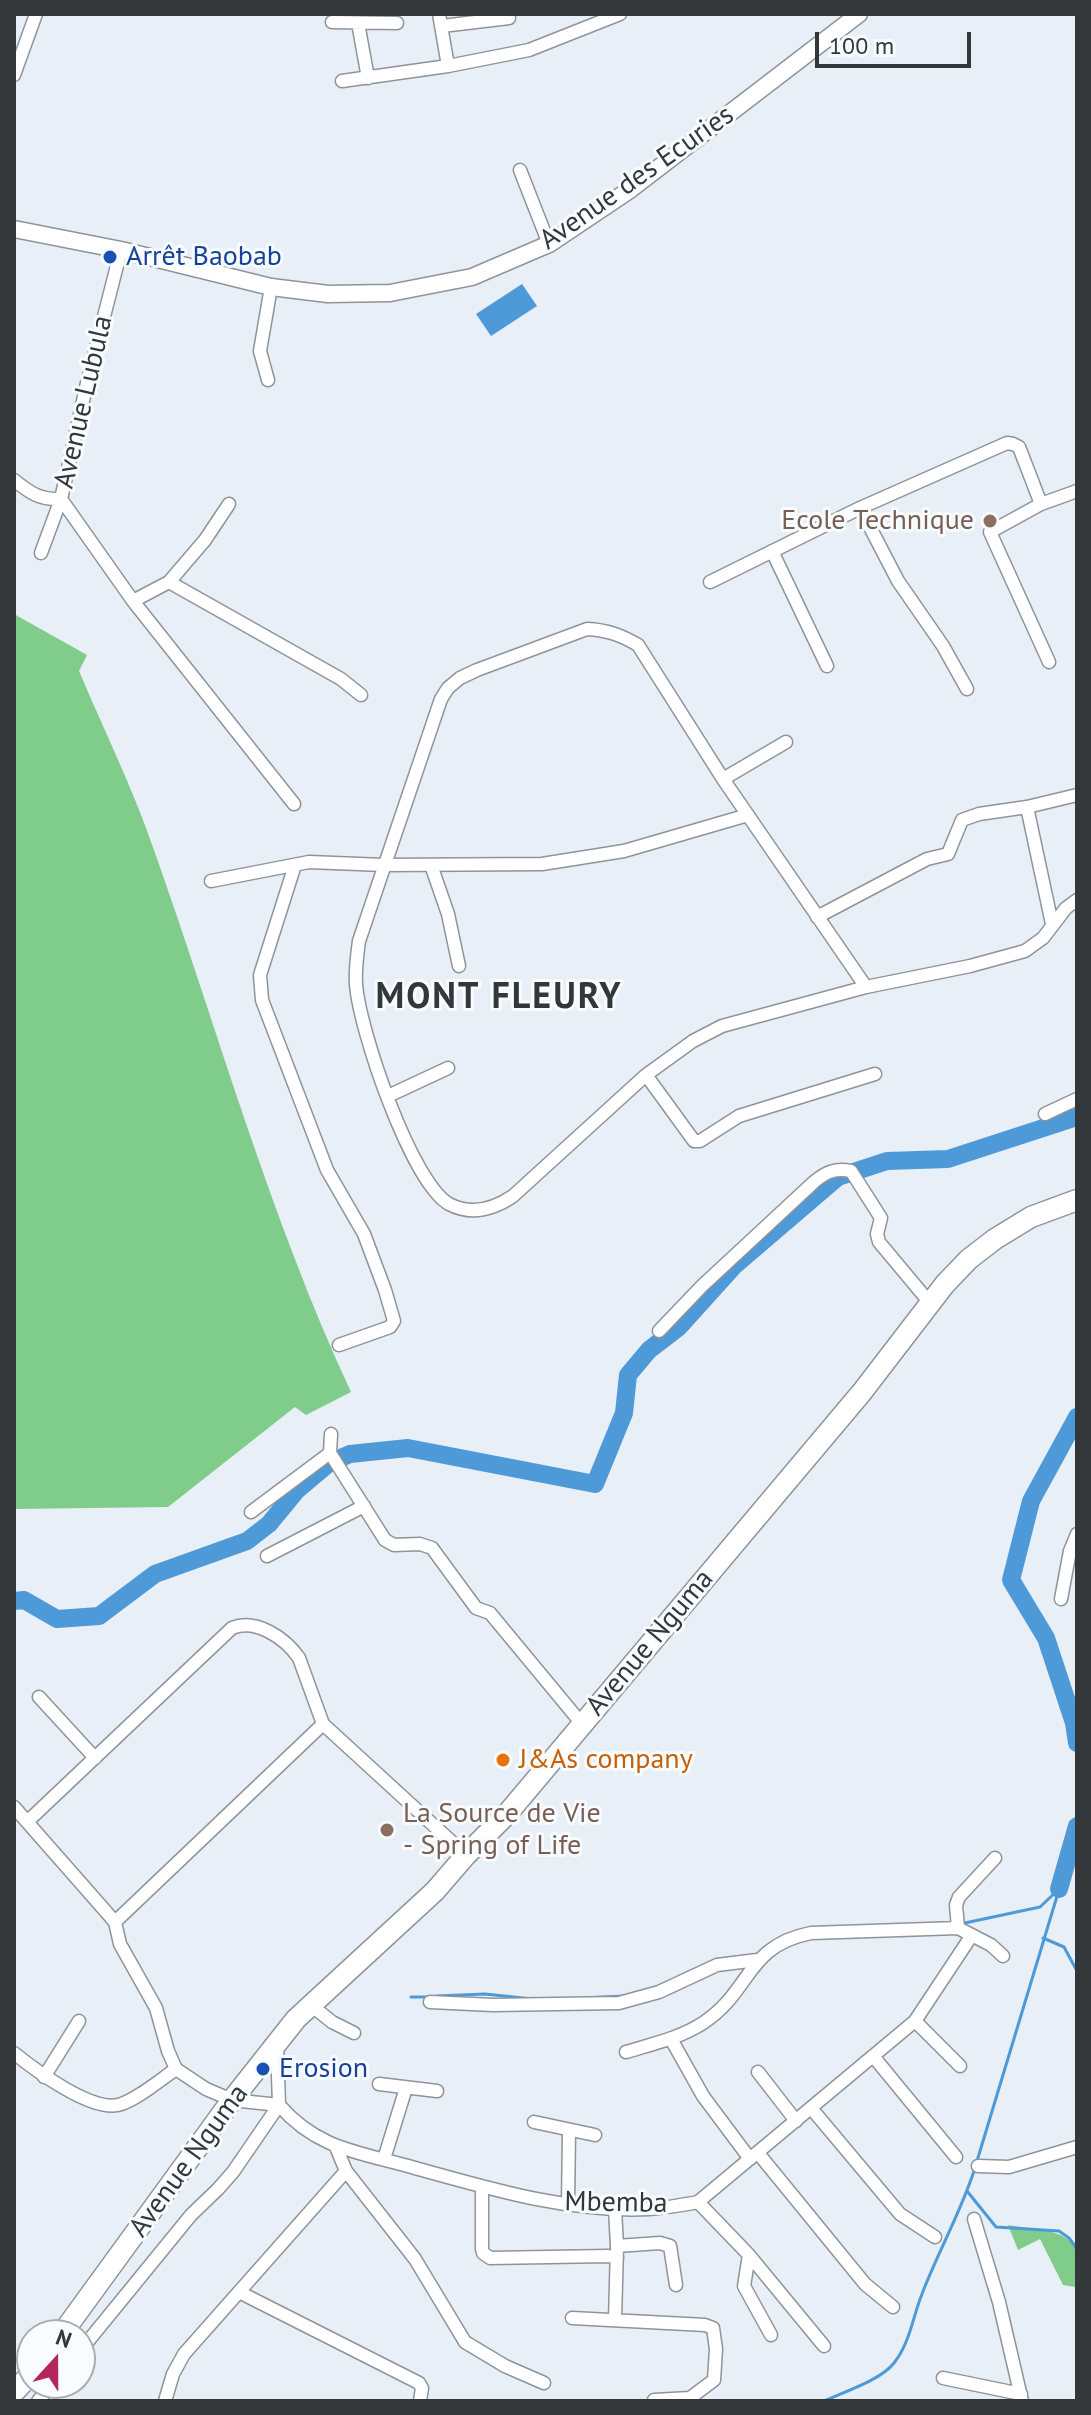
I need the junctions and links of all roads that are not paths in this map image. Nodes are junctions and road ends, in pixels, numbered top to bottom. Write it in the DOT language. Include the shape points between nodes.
graph roads {
  1 [pos="36,14"];
  2 [pos="620,14"];
  3 [pos="859,14"];
  4 [pos="509,18"];
  5 [pos="441,20"];
  6 [pos="332,22"];
  7 [pos="358,23"];
  8 [pos="397,23"];
  9 [pos="448,66"];
  10 [pos="14,75"];
  11 [pos="368,78"];
  12 [pos="342,81"];
  13 [pos="520,170"];
  14 [pos="14,218"];
  15 [pos="22,229"];
  16 [pos="549,244"];
  17 [pos="121,250"];
  18 [pos="271,287"];
  19 [pos="268,380"];
  20 [pos="14,480"];
  21 [pos="1077,491"];
  22 [pos="61,499"];
  23 [pos="229,504"];
  24 [pos="1041,504"];
  25 [pos="860,508"];
  26 [pos="772,551"];
  27 [pos="41,553"];
  28 [pos="169,582"];
  29 [pos="710,582"];
  30 [pos="133,601"];
  31 [pos="1049,662"];
  32 [pos="827,666"];
  33 [pos="967,689"];
  34 [pos="361,695"];
  35 [pos="786,742"];
  36 [pos="723,779"];
  37 [pos="1077,795"];
  38 [pos="294,804"];
  39 [pos="1027,807"];
  40 [pos="748,815"];
  41 [pos="295,865"];
  42 [pos="384,865"];
  43 [pos="431,865"];
  44 [pos="211,881"];
  45 [pos="1077,900"];
  46 [pos="817,917"];
  47 [pos="1052,924"];
  48 [pos="459,966"];
  49 [pos="866,987"];
  50 [pos="448,1068"];
  51 [pos="875,1074"];
  52 [pos="646,1075"];
  53 [pos="388,1096"];
  54 [pos="1077,1099"];
  55 [pos="1045,1114"];
  56 [pos="1077,1200"];
  57 [pos="930,1303"];
  58 [pos="659,1331"];
  59 [pos="339,1345"];
  60 [pos="331,1434"];
  61 [pos="332,1455"];
  62 [pos="364,1506"];
  63 [pos="251,1512"];
  64 [pos="1077,1534"];
  65 [pos="267,1556"];
  66 [pos="1061,1599"];
  67 [pos="39,1697"];
  68 [pos="323,1724"];
  69 [pos="582,1724"];
  70 [pos="95,1758"];
  71 [pos="14,1807"];
  72 [pos="28,1821"];
  73 [pos="466,1855"];
  74 [pos="995,1858"];
  75 [pos="115,1922"];
  76 [pos="958,1922"];
  77 [pos="972,1935"];
  78 [pos="1003,1956"];
  79 [pos="757,1960"];
  80 [pos="430,2002"];
  81 [pos="311,2005"];
  82 [pos="79,2021"];
  83 [pos="915,2021"];
  84 [pos="354,2033"];
  85 [pos="671,2039"];
  86 [pos="277,2045"];
  87 [pos="626,2052"];
  88 [pos="14,2053"];
  89 [pos="873,2056"];
  90 [pos="960,2066"];
  91 [pos="176,2069"];
  92 [pos="758,2072"];
  93 [pos="44,2077"];
  94 [pos="379,2084"];
  95 [pos="406,2088"];
  96 [pos="437,2091"];
  97 [pos="232,2100"];
  98 [pos="279,2105"];
  99 [pos="811,2108"];
  100 [pos="796,2121"];
  101 [pos="534,2122"];
  102 [pos="569,2131"];
  103 [pos="595,2135"];
  104 [pos="336,2147"];
  105 [pos="1077,2147"];
  106 [pos="754,2156"];
  107 [pos="956,2157"];
  108 [pos="384,2159"];
  109 [pos="978,2166"];
  110 [pos="346,2171"];
  111 [pos="482,2187"];
  112 [pos="698,2202"];
  113 [pos="568,2205"];
  114 [pos="615,2209"];
  115 [pos="974,2219"];
  116 [pos="935,2237"];
  117 [pos="617,2252"];
  118 [pos="749,2255"];
  119 [pos="676,2285"];
  120 [pos="239,2292"];
  121 [pos="893,2307"];
  122 [pos="572,2318"];
  123 [pos="73,2319"];
  124 [pos="615,2320"];
  125 [pos="96,2331"];
  126 [pos="771,2335"];
  127 [pos="824,2346"];
  128 [pos="943,2378"];
  129 [pos="544,2383"];
  130 [pos="1021,2397"];
  131 [pos="654,2400"];
  132 [pos="165,2401"];
  133 [pos="420,2401"];
  1 -- 10 [label="street"];
  2 -- 9 [label="street" via="529,50"];
  3 -- 16 [label="street, Avenue des Ecuries" via="631,189"];
  4 -- 5 [label="street"];
  5 -- 9 [label="street"];
  6 -- 7 [label="street"];
  7 -- 8 [label="street"];
  7 -- 11 [label="street"];
  9 -- 11 [label="street"];
  11 -- 12 [label="street"];
  13 -- 16 [label="street"];
  14 -- 15 [label="street"];
  15 -- 17 [label="street, Avenue des Ecuries"];
  16 -- 18 [label="street, Avenue des Ecuries" via="472,277 390,293 328,294"];
  17 -- 18 [label="street, Avenue des Ecuries"];
  17 -- 22 [label="street, Avenue Lubula"];
  18 -- 19 [label="street" via="260,351"];
  20 -- 22 [label="street" via="38,497"];
  21 -- 24 [label="street"];
  22 -- 27 [label="street, Avenue Lubula"];
  22 -- 30 [label="street"];
  23 -- 28 [label="street"];
  24 -- 25 [label="street" via="1019,447 1007,443"];
  24 -- 31 [label="street" via="990,532"];
  25 -- 26 [label="street"];
  25 -- 33 [label="street" via="898,581"];
  26 -- 29 [label="street"];
  26 -- 32 [label="street"];
  28 -- 30 [label="street"];
  28 -- 34 [label="street"];
  30 -- 38 [label="street"];
  35 -- 36 [label="street"];
  36 -- 40 [label="street"];
  36 -- 42 [label="street" via="638,645 606,630 587,629 477,670 448,688"];
  37 -- 39 [label="street"];
  39 -- 46 [label="street" via="962,820 948,854 927,859"];
  39 -- 47 [label="street"];
  40 -- 43 [label="street" via="624,851 542,864"];
  40 -- 46 [label="street"];
  41 -- 42 [label="street"];
  41 -- 44 [label="street"];
  41 -- 59 [label="street" via="260,975 262,1000 327,1170 364,1234 394,1321"];
  42 -- 43 [label="street"];
  42 -- 53 [label="street" via="359,941 356,986 366,1036"];
  43 -- 48 [label="street"];
  45 -- 47 [label="street"];
  46 -- 49 [label="street"];
  47 -- 49 [label="street" via="1025,951"];
  49 -- 52 [label="street" via="722,1026"];
  50 -- 53 [label="street"];
  51 -- 52 [label="street" via="739,1116 700,1141 690,1138"];
  52 -- 53 [label="street" via="513,1196 485,1210 462,1208 438,1195 398,1126"];
  54 -- 55 [label="street"];
  56 -- 57 [label="main road, Avenue Nguma" via="1031,1217 995,1239"];
  57 -- 58 [label="street" via="879,1242 881,1218 852,1173 828,1171"];
  57 -- 69 [label="main road, Avenue Nguma" via="862,1392"];
  60 -- 61 [label="street"];
  61 -- 62 [label="street"];
  61 -- 63 [label="street"];
  62 -- 65 [label="street"];
  62 -- 69 [label="street" via="389,1543 426,1545 437,1551 476,1608 490,1613"];
  64 -- 66 [label="street"];
  67 -- 70 [label="street"];
  68 -- 70 [label="street" via="294,1650 262,1627 242,1624"];
  68 -- 73 [label="street"];
  68 -- 75 [label="street"];
  69 -- 73 [label="main road, Avenue Nguma"];
  70 -- 72 [label="street"];
  71 -- 72 [label="street"];
  72 -- 75 [label="street"];
  73 -- 81 [label="main road, Avenue Nguma" via="435,1891"];
  74 -- 76 [label="street" via="959,1897"];
  75 -- 91 [label="street" via="120,1944 156,2008"];
  76 -- 77 [label="street"];
  76 -- 79 [label="street" via="811,1933 777,1944"];
  77 -- 78 [label="street"];
  77 -- 83 [label="street, Mbemba"];
  79 -- 80 [label="street" via="717,1965 659,1992 619,2003"];
  79 -- 85 [label="street" via="732,1998 702,2024"];
  81 -- 84 [label="street"];
  81 -- 86 [label="main road, Avenue Nguma"];
  82 -- 93 [label="street"];
  83 -- 89 [label="street, Mbemba"];
  83 -- 90 [label="street"];
  85 -- 87 [label="street"];
  85 -- 106 [label="street" via="703,2096"];
  86 -- 97 [label="main road, Avenue Nguma"];
  86 -- 98 [label="street"];
  88 -- 93 [label="street"];
  89 -- 99 [label="street, Mbemba"];
  89 -- 107 [label="street"];
  91 -- 93 [label="street" via="115,2106 95,2103"];
  91 -- 97 [label="street"];
  92 -- 100 [label="street"];
  94 -- 95 [label="street"];
  95 -- 96 [label="street"];
  95 -- 108 [label="street"];
  97 -- 98 [label="street"];
  97 -- 123 [label="main road, Avenue Nguma"];
  98 -- 104 [label="street, Mbemba" via="296,2124"];
  98 -- 125 [label="street" via="225,2181"];
  99 -- 100 [label="street, Mbemba"];
  99 -- 116 [label="street" via="900,2214"];
  100 -- 106 [label="street, Mbemba"];
  101 -- 102 [label="street"];
  102 -- 103 [label="street"];
  102 -- 113 [label="street"];
  104 -- 108 [label="street, Mbemba"];
  104 -- 110 [label="street"];
  105 -- 109 [label="street" via="1009,2167"];
  106 -- 112 [label="street, Mbemba"];
  106 -- 121 [label="street" via="865,2284"];
  108 -- 111 [label="street, Mbemba"];
  110 -- 120 [label="street"];
  110 -- 129 [label="street" via="415,2259 465,2342"];
  111 -- 113 [label="street, Mbemba"];
  111 -- 117 [label="street" via="482,2249 490,2258"];
  112 -- 114 [label="street, Mbemba"];
  112 -- 118 [label="street"];
  113 -- 114 [label="street, Mbemba"];
  114 -- 117 [label="street"];
  115 -- 130 [label="street"];
  117 -- 119 [label="street" via="660,2243 670,2246"];
  117 -- 124 [label="street"];
  118 -- 126 [label="street" via="744,2286"];
  118 -- 127 [label="street"];
  120 -- 132 [label="street" via="184,2354"];
  120 -- 133 [label="street" via="419,2383"];
  122 -- 124 [label="street"];
  124 -- 131 [label="street" via="713,2328 714,2380 690,2398"];
  128 -- 130 [label="street"];
}
